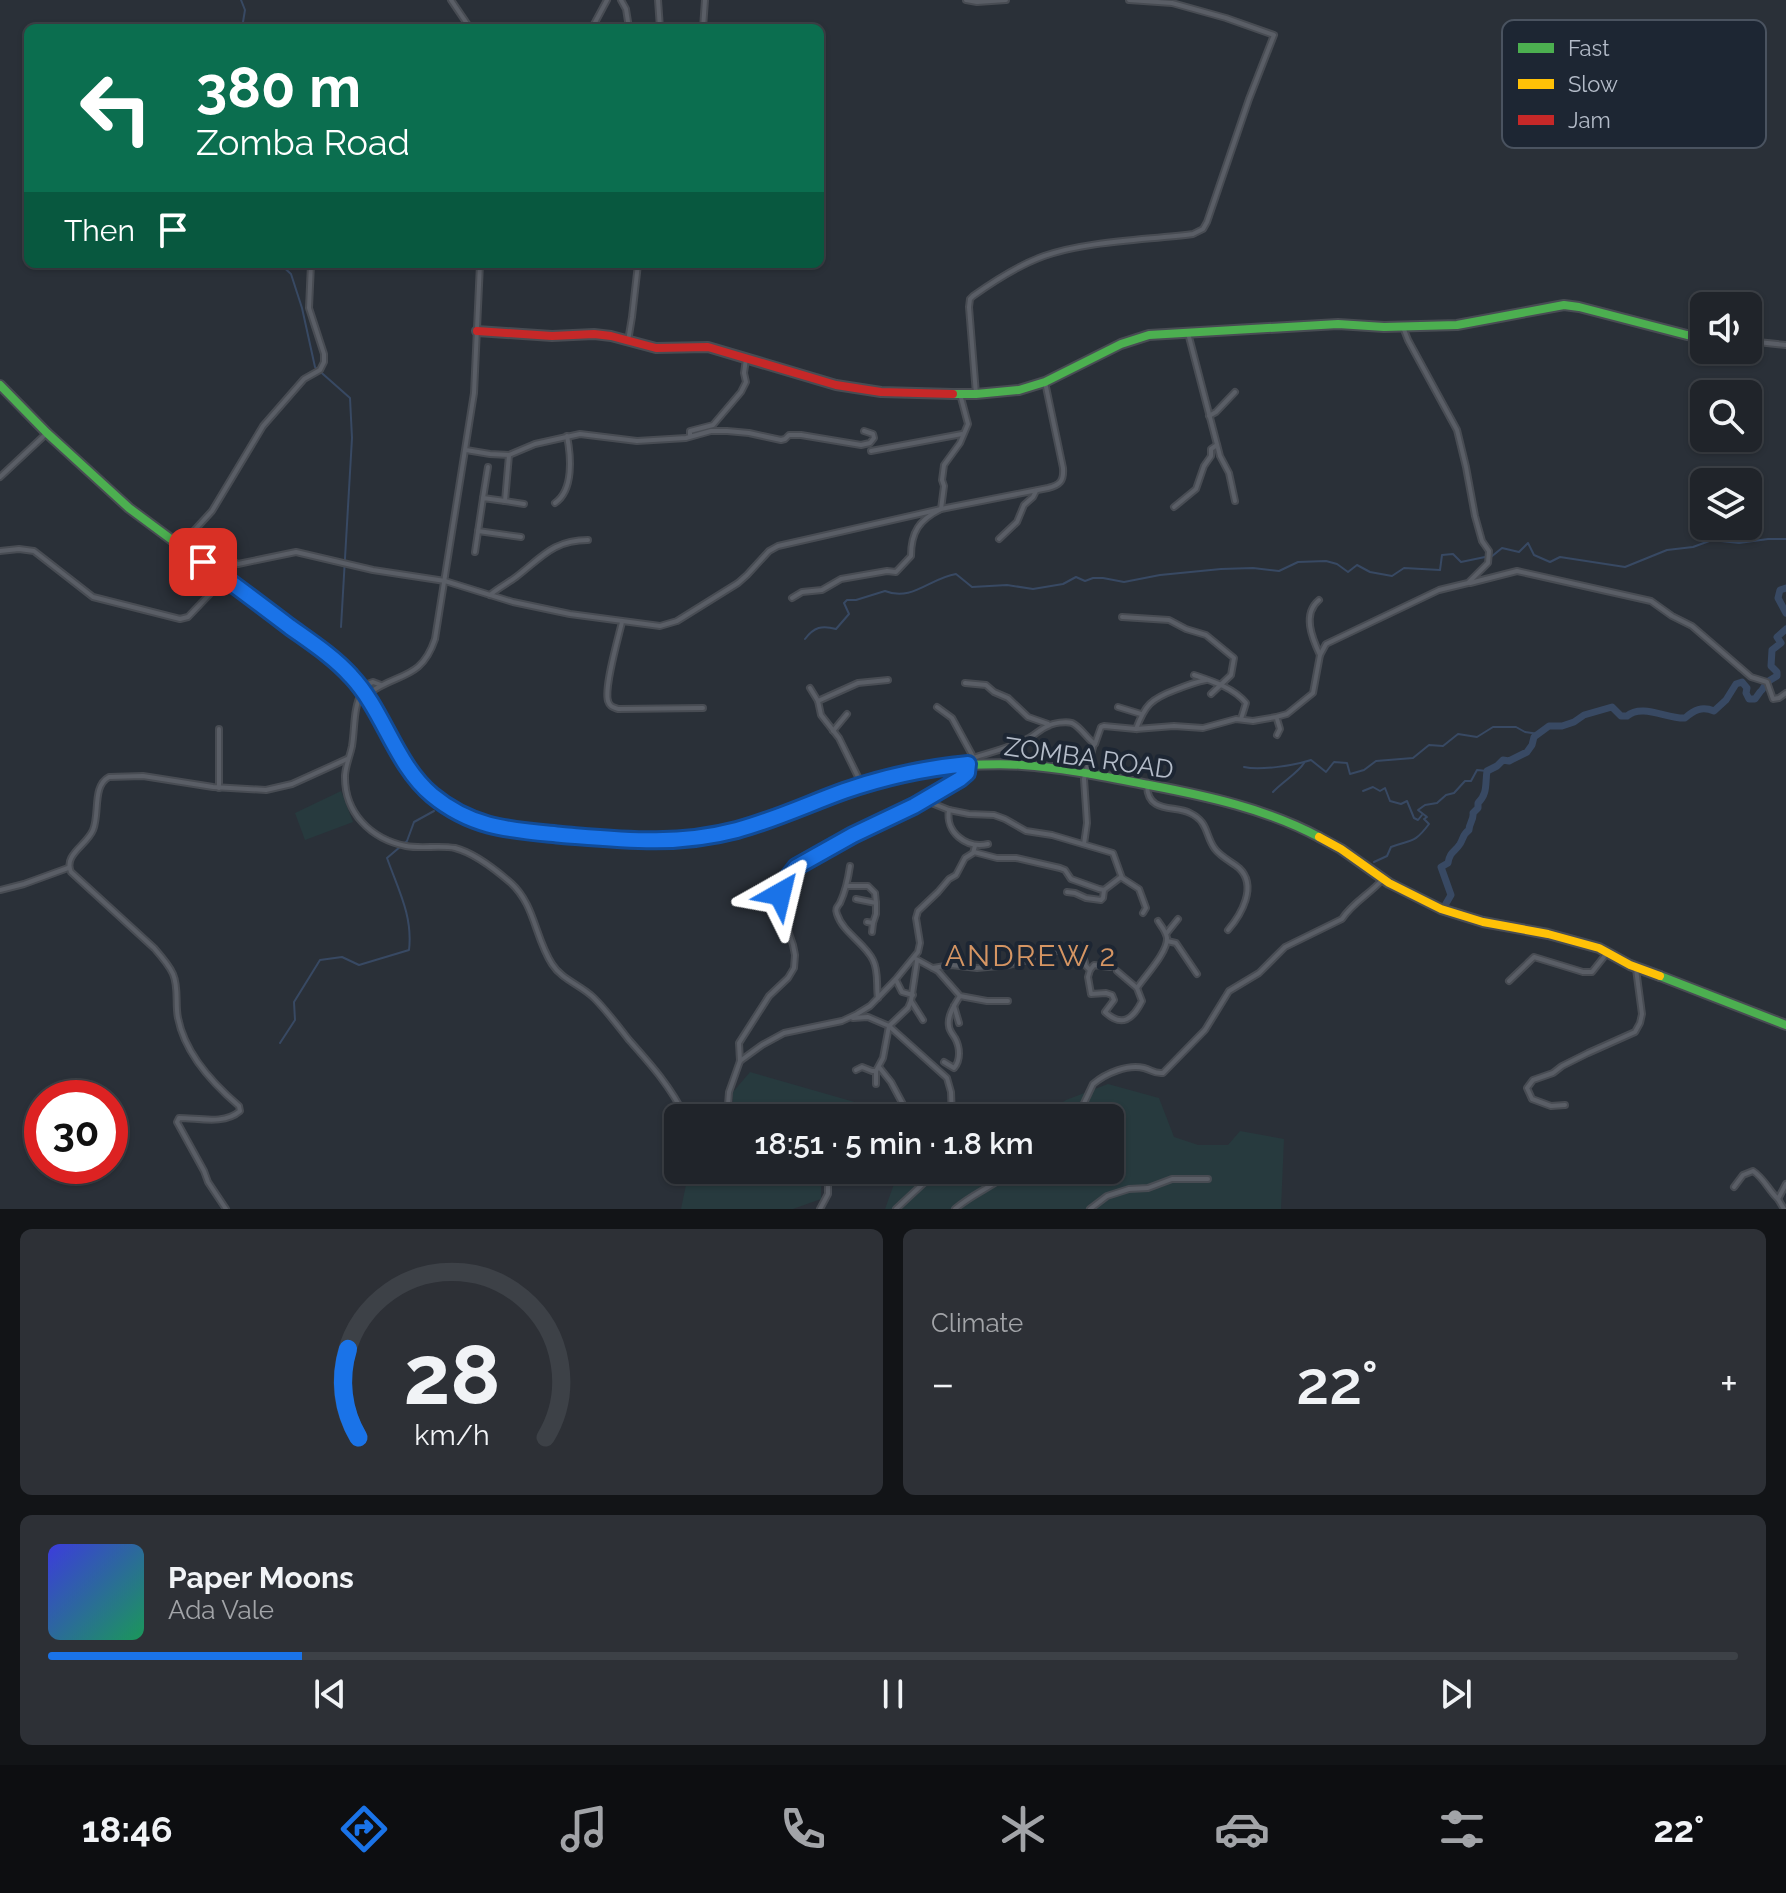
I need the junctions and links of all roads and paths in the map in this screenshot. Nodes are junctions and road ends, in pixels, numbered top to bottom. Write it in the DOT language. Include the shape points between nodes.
graph roads {
  1 [pos="451,0"];
  2 [pos="607,0"];
  3 [pos="621,0"];
  4 [pos="658,0"];
  5 [pos="705,0"];
  6 [pos="966,0"];
  7 [pos="1006,0"];
  8 [pos="1129,0"];
  9 [pos="991,1"];
  10 [pos="467,24"];
  11 [pos="594,24"];
  12 [pos="628,24"];
  13 [pos="660,24"];
  14 [pos="703,24"];
  15 [pos="311,268"];
  16 [pos="480,268"];
  17 [pos="638,268"];
  18 [pos="1403,327"];
  19 [pos="477,331"];
  20 [pos="1188,333"];
  21 [pos="1690,335"];
  22 [pos="628,341"];
  23 [pos="1762,342"];
  24 [pos="1786,345"];
  25 [pos="746,359"];
  26 [pos="1045,382"];
  27 [pos="0,385"];
  28 [pos="1235,392"];
  29 [pos="960,394"];
  30 [pos="976,394"];
  31 [pos="1209,416"];
  32 [pos="864,431"];
  33 [pos="47,433"];
  34 [pos="964,433"];
  35 [pos="567,436"];
  36 [pos="690,436"];
  37 [pos="1217,445"];
  38 [pos="466,450"];
  39 [pos="871,451"];
  40 [pos="509,455"];
  41 [pos="488,467"];
  42 [pos="0,477"];
  43 [pos="1036,490"];
  44 [pos="483,498"];
  45 [pos="505,501"];
  46 [pos="1235,501"];
  47 [pos="555,503"];
  48 [pos="524,504"];
  49 [pos="1174,507"];
  50 [pos="941,509"];
  51 [pos="478,531"];
  52 [pos="188,537"];
  53 [pos="521,537"];
  54 [pos="999,539"];
  55 [pos="588,540"];
  56 [pos="180,546"];
  57 [pos="0,551"];
  58 [pos="475,552"];
  59 [pos="225,578"];
  60 [pos="445,581"];
  61 [pos="1468,583"];
  62 [pos="490,595"];
  63 [pos="792,598"];
  64 [pos="1319,600"];
  65 [pos="1122,617"];
  66 [pos="622,622"];
  67 [pos="1320,655"];
  68 [pos="1194,675"];
  69 [pos="888,680"];
  70 [pos="1206,680"];
  71 [pos="965,683"];
  72 [pos="381,685"];
  73 [pos="1219,686"];
  74 [pos="810,688"];
  75 [pos="364,691"];
  76 [pos="1786,693"];
  77 [pos="1211,694"];
  78 [pos="818,701"];
  79 [pos="937,707"];
  80 [pos="1118,707"];
  81 [pos="703,708"];
  82 [pos="847,714"];
  83 [pos="1141,714"];
  84 [pos="1276,717"];
  85 [pos="1241,719"];
  86 [pos="1050,725"];
  87 [pos="219,729"];
  88 [pos="1136,729"];
  89 [pos="833,731"];
  90 [pos="1277,735"];
  91 [pos="1094,744"];
  92 [pos="347,759"];
  93 [pos="973,762"];
  94 [pos="1085,773"];
  95 [pos="862,785"];
  96 [pos="1147,786"];
  97 [pos="219,788"];
  98 [pos="924,800"];
  99 [pos="949,810"];
  100 [pos="988,844"];
  101 [pos="1084,844"];
  102 [pos="975,849"];
  103 [pos="850,866"];
  104 [pos="68,868"];
  105 [pos="1123,876"];
  106 [pos="1383,879"];
  107 [pos="848,886"];
  108 [pos="0,890"];
  109 [pos="1104,890"];
  110 [pos="1067,892"];
  111 [pos="856,899"];
  112 [pos="876,903"];
  113 [pos="1143,913"];
  114 [pos="1178,919"];
  115 [pos="1158,921"];
  116 [pos="1228,930"];
  117 [pos="872,932"];
  118 [pos="1166,934"];
  119 [pos="1167,941"];
  120 [pos="1607,953"];
  121 [pos="916,959"];
  122 [pos="1110,967"];
  123 [pos="1636,967"];
  124 [pos="933,968"];
  125 [pos="1090,970"];
  126 [pos="1117,971"];
  127 [pos="1197,974"];
  128 [pos="896,979"];
  129 [pos="1509,981"];
  130 [pos="1137,988"];
  131 [pos="960,996"];
  132 [pos="878,998"];
  133 [pos="912,998"];
  134 [pos="1008,1001"];
  135 [pos="954,1006"];
  136 [pos="846,1019"];
  137 [pos="923,1020"];
  138 [pos="959,1023"];
  139 [pos="1786,1025"];
  140 [pos="889,1026"];
  141 [pos="740,1061"];
  142 [pos="944,1062"];
  143 [pos="878,1069"];
  144 [pos="856,1070"];
  145 [pos="876,1084"];
  146 [pos="679,1104"];
  147 [pos="728,1104"];
  148 [pos="903,1104"];
  149 [pos="951,1104"];
  150 [pos="1084,1104"];
  151 [pos="1565,1105"];
  152 [pos="1208,1179"];
  153 [pos="828,1184"];
  154 [pos="923,1184"];
  155 [pos="994,1184"];
  156 [pos="1786,1184"];
  157 [pos="1734,1187"];
  158 [pos="1778,1199"];
  159 [pos="226,1209"];
  160 [pos="820,1209"];
  161 [pos="896,1209"];
  162 [pos="955,1209"];
  163 [pos="1090,1209"];
  164 [pos="1784,1209"];
  1 -- 10 [label="street"];
  2 -- 11 [label="street"];
  3 -- 12 [label="street"];
  4 -- 13 [label="street"];
  5 -- 14 [label="street"];
  6 -- 9 [label="street"];
  7 -- 9 [label="street"];
  8 -- 30 [label="street" via="1172,3 1274,35 1207,222 1193,234 1059,252 973,296 969,307"];
  15 -- 52 [label="street" via="309,308 324,362 263,426 212,511"];
  16 -- 19 [label="street"];
  17 -- 22 [label="street"];
  18 -- 20 [label="main road" via="1345,324"];
  18 -- 21 [label="main road" via="1457,325 1564,305"];
  18 -- 61 [label="street" via="1457,430 1475,516 1489,551 1488,563"];
  19 -- 22 [label="main road" via="594,334"];
  19 -- 38 [label="street"];
  20 -- 26 [label="main road" via="1138,338"];
  20 -- 31 [label="street"];
  22 -- 25 [label="main road" via="656,348 708,347"];
  23 -- 24 [label="street"];
  25 -- 29 [label="main road" via="857,389"];
  25 -- 36 [label="street" via="741,392 713,425 690,431"];
  26 -- 30 [label="main road"];
  26 -- 43 [label="street" via="1063,473 1060,483"];
  27 -- 33 [label="main road, ZOMBA ROAD"];
  28 -- 31 [label="street"];
  29 -- 30 [label="main road"];
  29 -- 34 [label="street" via="968,424"];
  31 -- 37 [label="street"];
  32 -- 36 [label="street" via="874,438 861,445 727,431"];
  33 -- 42 [label="street"];
  33 -- 56 [label="main road, ZOMBA ROAD" via="129,508"];
  34 -- 39 [label="street"];
  34 -- 50 [label="street" via="944,465"];
  35 -- 36 [label="street" via="637,441"];
  35 -- 40 [label="street"];
  35 -- 47 [label="street" via="571,466 565,493"];
  37 -- 46 [label="street"];
  37 -- 49 [label="street" via="1196,489"];
  38 -- 40 [label="street"];
  38 -- 60 [label="street"];
  40 -- 45 [label="street"];
  41 -- 44 [label="street"];
  43 -- 50 [label="street"];
  43 -- 54 [label="street" via="1017,522"];
  44 -- 45 [label="street"];
  44 -- 51 [label="street"];
  45 -- 48 [label="street"];
  50 -- 63 [label="street" via="917,528 911,556 896,572 841,579"];
  50 -- 66 [label="street" via="782,545 769,551 743,579 671,624"];
  51 -- 53 [label="street"];
  51 -- 58 [label="street"];
  52 -- 56 [label="street"];
  52 -- 60 [label="street" via="238,564 296,552"];
  55 -- 62 [label="street" via="554,547"];
  56 -- 59 [label="main road, ZOMBA ROAD"];
  57 -- 59 [label="street" via="34,551 93,597 180,619 191,615"];
  59 -- 75 [label="main road, ZOMBA ROAD" via="330,656"];
  60 -- 62 [label="street"];
  60 -- 72 [label="street" via="429,656 415,670"];
  61 -- 67 [label="street" via="1439,590 1332,640"];
  61 -- 76 [label="street" via="1517,571 1651,601 1692,626 1751,677 1767,682 1773,699"];
  62 -- 66 [label="street"];
  64 -- 67 [label="street" via="1309,624"];
  65 -- 73 [label="street" via="1162,619 1206,635 1234,658 1231,675"];
  66 -- 81 [label="street" via="609,683 610,705"];
  67 -- 84 [label="street" via="1313,693"];
  68 -- 70 [label="street"];
  69 -- 78 [label="street" via="858,683"];
  70 -- 73 [label="street"];
  70 -- 83 [label="street" via="1156,697"];
  71 -- 86 [label="street" via="986,685 1028,717"];
  72 -- 75 [label="street"];
  72 -- 75 [label="street" via="373,682"];
  73 -- 77 [label="street"];
  73 -- 85 [label="street" via="1245,701"];
  74 -- 78 [label="street"];
  75 -- 92 [label="street"];
  75 -- 95 [label="main road, ZOMBA ROAD" via="405,763 430,793 468,818 497,828 630,841 690,839 762,823"];
  78 -- 89 [label="street"];
  79 -- 93 [label="street" via="952,718"];
  80 -- 83 [label="street"];
  82 -- 89 [label="street"];
  83 -- 88 [label="street"];
  84 -- 85 [label="street"];
  84 -- 90 [label="street"];
  85 -- 88 [label="street" via="1203,728"];
  86 -- 91 [label="street" via="1074,724"];
  86 -- 93 [label="street"];
  87 -- 97 [label="street"];
  88 -- 91 [label="street" via="1101,727"];
  89 -- 95 [label="street"];
  91 -- 94 [label="street"];
  92 -- 97 [label="street" via="281,787"];
  92 -- 146 [label="street" via="346,792 366,827 405,846 458,849 518,890 553,966 595,1000"];
  93 -- 94 [label="main road, ZOMBA ROAD"];
  93 -- 95 [label="main road, ZOMBA ROAD"];
  93 -- 98 [label="street" via="962,778"];
  94 -- 96 [label="main road, ZOMBA ROAD"];
  94 -- 101 [label="street"];
  96 -- 106 [label="main road, ZOMBA ROAD" via="1262,812 1328,842"];
  96 -- 116 [label="street" via="1155,803 1196,817 1213,847 1243,873 1248,897"];
  97 -- 104 [label="street" via="143,776 106,778 94,827"];
  98 -- 99 [label="street"];
  98 -- 141 [label="street" via="791,873 780,894 794,968 741,1039"];
  99 -- 101 [label="street" via="994,815 1026,831"];
  99 -- 102 [label="street" via="953,832"];
  100 -- 102 [label="street"];
  101 -- 105 [label="street" via="1113,853"];
  102 -- 109 [label="street" via="1060,868 1071,879"];
  102 -- 121 [label="street" via="918,911"];
  103 -- 107 [label="street"];
  104 -- 108 [label="street"];
  104 -- 159 [label="street" via="166,962 176,985 182,1035 207,1075 239,1106 240,1111 228,1117 183,1117 177,1122"];
  105 -- 109 [label="street"];
  105 -- 113 [label="street" via="1141,892"];
  106 -- 120 [label="main road, ZOMBA ROAD" via="1458,915"];
  106 -- 150 [label="street" via="1342,919 1285,947 1259,973 1229,991 1205,1030 1163,1073 1121,1069 1097,1080"];
  107 -- 112 [label="street" via="868,886"];
  107 -- 132 [label="street" via="836,913 874,962"];
  109 -- 110 [label="street" via="1102,900"];
  111 -- 112 [label="street"];
  112 -- 117 [label="street"];
  114 -- 118 [label="street"];
  115 -- 118 [label="street"];
  118 -- 119 [label="street"];
  119 -- 127 [label="street" via="1176,943"];
  119 -- 130 [label="street"];
  120 -- 123 [label="main road, ZOMBA ROAD"];
  120 -- 129 [label="street" via="1592,972 1534,957"];
  121 -- 124 [label="street"];
  121 -- 128 [label="street"];
  121 -- 133 [label="street"];
  122 -- 125 [label="street" via="1094,965"];
  123 -- 139 [label="main road, ZOMBA ROAD"];
  123 -- 151 [label="street" via="1642,1014 1635,1032 1533,1080 1527,1088 1532,1099"];
  124 -- 125 [label="street" via="1009,965 1067,947"];
  124 -- 131 [label="street"];
  125 -- 130 [label="street" via="1091,994 1113,995 1105,1012 1112,1018 1133,1017 1142,1001"];
  126 -- 130 [label="street"];
  128 -- 132 [label="street"];
  128 -- 133 [label="street"];
  131 -- 134 [label="street"];
  131 -- 135 [label="street"];
  132 -- 136 [label="street"];
  133 -- 137 [label="street"];
  133 -- 140 [label="street"];
  135 -- 138 [label="street"];
  135 -- 142 [label="street" via="948,1025 958,1043 958,1062 955,1068"];
  136 -- 140 [label="street" via="868,1017"];
  136 -- 141 [label="street" via="784,1033"];
  140 -- 143 [label="street"];
  140 -- 149 [label="street" via="947,1078"];
  141 -- 147 [label="street"];
  143 -- 144 [label="street"];
  143 -- 145 [label="street"];
  143 -- 148 [label="street"];
  152 -- 163 [label="street" via="1172,1179 1122,1191"];
  153 -- 160 [label="street"];
  154 -- 161 [label="street"];
  155 -- 162 [label="street"];
  156 -- 158 [label="street"];
  157 -- 158 [label="street" via="1753,1171"];
  158 -- 164 [label="street"];
}
